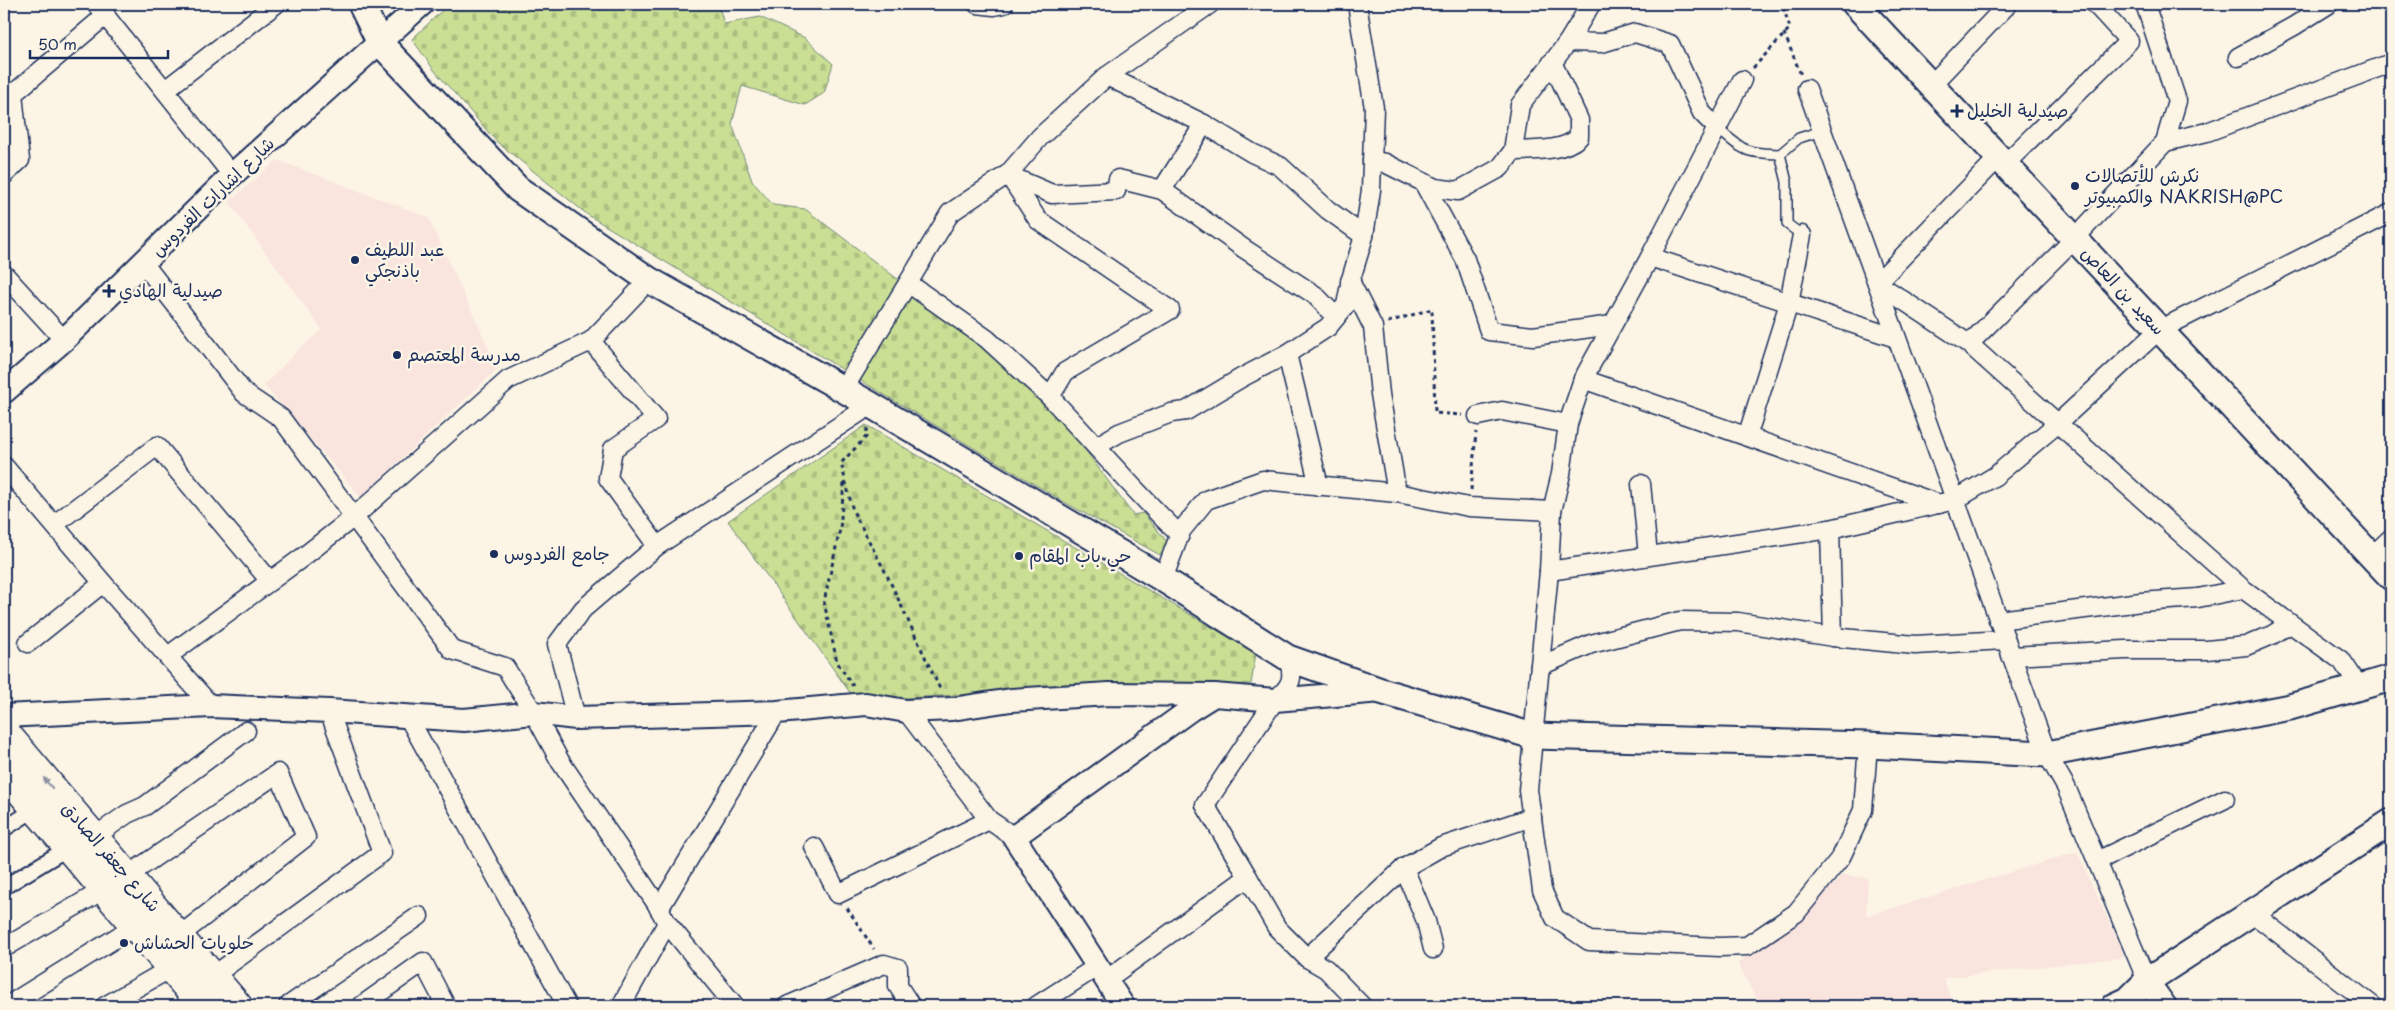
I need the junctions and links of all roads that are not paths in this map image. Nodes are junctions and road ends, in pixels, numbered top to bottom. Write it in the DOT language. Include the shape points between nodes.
graph roads {
  1 [pos="276,4"];
  2 [pos="360,4"];
  3 [pos="422,4"];
  4 [pos="978,4"];
  5 [pos="1004,4"];
  6 [pos="1210,4"];
  7 [pos="1357,4"];
  8 [pos="1591,4"];
  9 [pos="1855,4"];
  10 [pos="2008,4"];
  11 [pos="2095,4"];
  12 [pos="2145,4"];
  13 [pos="2329,4"];
  14 [pos="101,10"];
  15 [pos="1568,42"];
  16 [pos="380,43"];
  17 [pos="2238,57"];
  18 [pos="1552,62"];
  19 [pos="2391,63"];
  20 [pos="1107,76"];
  21 [pos="1742,80"];
  22 [pos="1932,84"];
  23 [pos="1807,89"];
  24 [pos="164,90"];
  25 [pos="4,121"];
  26 [pos="1204,124"];
  27 [pos="1717,128"];
  28 [pos="1822,131"];
  29 [pos="18,135"];
  30 [pos="2165,142"];
  31 [pos="1513,152"];
  32 [pos="1780,154"];
  33 [pos="2003,160"];
  34 [pos="1372,161"];
  35 [pos="1008,174"];
  36 [pos="4,175"];
  37 [pos="232,175"];
  38 [pos="1423,182"];
  39 [pos="1162,190"];
  40 [pos="2391,213"];
  41 [pos="1802,235"];
  42 [pos="1364,236"];
  43 [pos="2075,238"];
  44 [pos="1650,257"];
  45 [pos="144,264"];
  46 [pos="4,274"];
  47 [pos="649,280"];
  48 [pos="1350,281"];
  49 [pos="908,283"];
  50 [pos="1877,283"];
  51 [pos="1789,303"];
  52 [pos="1336,317"];
  53 [pos="1612,325"];
  54 [pos="2159,330"];
  55 [pos="1896,338"];
  56 [pos="64,340"];
  57 [pos="592,341"];
  58 [pos="1969,344"];
  59 [pos="1287,354"];
  60 [pos="1583,379"];
  61 [pos="843,390"];
  62 [pos="4,392"];
  63 [pos="1050,397"];
  64 [pos="871,405"];
  65 [pos="1478,416"];
  66 [pos="1568,424"];
  67 [pos="2056,424"];
  68 [pos="1747,437"];
  69 [pos="1097,446"];
  70 [pos="4,466"];
  71 [pos="1641,484"];
  72 [pos="1319,486"];
  73 [pos="1397,493"];
  74 [pos="1947,502"];
  75 [pos="1552,511"];
  76 [pos="355,516"];
  77 [pos="55,524"];
  78 [pos="1830,528"];
  79 [pos="1180,535"];
  80 [pos="2391,538"];
  81 [pos="657,546"];
  82 [pos="1648,555"];
  83 [pos="2372,556"];
  84 [pos="1549,571"];
  85 [pos="2391,577"];
  86 [pos="1163,579"];
  87 [pos="270,580"];
  88 [pos="103,583"];
  89 [pos="2243,589"];
  90 [pos="1998,620"];
  91 [pos="2290,624"];
  92 [pos="1833,637"];
  93 [pos="28,643"];
  94 [pos="2008,648"];
  95 [pos="168,656"];
  96 [pos="1288,658"];
  97 [pos="1540,666"];
  98 [pos="2391,678"];
  99 [pos="2360,688"];
  100 [pos="1381,691"];
  101 [pos="1214,695"];
  102 [pos="1275,700"];
  103 [pos="211,706"];
  104 [pos="329,711"];
  105 [pos="777,712"];
  106 [pos="906,712"];
  107 [pos="534,713"];
  108 [pos="4,716"];
  109 [pos="408,717"];
  110 [pos="576,718"];
  111 [pos="4,731"];
  112 [pos="246,731"];
  113 [pos="1533,736"];
  114 [pos="1868,745"];
  115 [pos="2047,754"];
  116 [pos="4,774"];
  117 [pos="2225,799"];
  118 [pos="35,809"];
  119 [pos="1532,817"];
  120 [pos="989,820"];
  121 [pos="2391,822"];
  122 [pos="4,829"];
  123 [pos="1014,837"];
  124 [pos="94,838"];
  125 [pos="814,847"];
  126 [pos="68,848"];
  127 [pos="2097,861"];
  128 [pos="1404,868"];
  129 [pos="1248,877"];
  130 [pos="116,882"];
  131 [pos="4,887"];
  132 [pos="2251,912"];
  133 [pos="419,916"];
  134 [pos="662,916"];
  135 [pos="135,926"];
  136 [pos="179,936"];
  137 [pos="4,948"];
  138 [pos="1433,949"];
  139 [pos="1307,958"];
  140 [pos="171,968"];
  141 [pos="1102,973"];
  142 [pos="213,976"];
  143 [pos="2147,981"];
  144 [pos="201,1005"];
  145 [pos="7,1006"];
  146 [pos="105,1006"];
  147 [pos="238,1006"];
  148 [pos="288,1006"];
  149 [pos="361,1006"];
  150 [pos="446,1006"];
  151 [pos="567,1006"];
  152 [pos="621,1006"];
  153 [pos="735,1006"];
  154 [pos="787,1006"];
  155 [pos="911,1006"];
  156 [pos="1036,1006"];
  157 [pos="1123,1006"];
  158 [pos="1362,1006"];
  159 [pos="2115,1006"];
  160 [pos="2165,1006"];
  161 [pos="2373,1006"];
  1 -- 24 [label="street"];
  2 -- 16 [label="main road"];
  3 -- 16 [label="street, شارع اشارات الفردوس"];
  4 -- 5 [label="street"];
  6 -- 20 [label="street"];
  7 -- 34 [label="street" via="1374,108"];
  8 -- 15 [label="street"];
  9 -- 22 [label="main road, سعيد بن العاص"];
  10 -- 22 [label="street"];
  11 -- 33 [label="street" via="2129,41"];
  12 -- 30 [label="street" via="2177,101"];
  13 -- 17 [label="street"];
  14 -- 24 [label="street"];
  14 -- 29 [label="street" via="13,94"];
  15 -- 18 [label="street"];
  15 -- 27 [label="street" via="1602,43 1635,33 1670,44 1702,113"];
  16 -- 37 [label="street, شارع اشارات الفردوس"];
  16 -- 47 [label="main road" via="518,189"];
  18 -- 31 [label="street" via="1520,105"];
  18 -- 31 [label="street" via="1580,120 1579,137 1562,146"];
  19 -- 30 [label="street" via="2207,132"];
  20 -- 26 [label="street"];
  20 -- 35 [label="street" via="1040,137"];
  21 -- 27 [label="street"];
  22 -- 33 [label="main road, سعيد بن العاص"];
  23 -- 28 [label="street"];
  24 -- 37 [label="street"];
  25 -- 29 [label="street"];
  26 -- 39 [label="street"];
  26 -- 42 [label="street" via="1280,166 1328,210"];
  27 -- 32 [label="lane" via="1752,153"];
  27 -- 44 [label="street"];
  28 -- 32 [label="lane" via="1798,138"];
  28 -- 50 [label="street"];
  29 -- 36 [label="street" via="20,160"];
  30 -- 43 [label="street"];
  31 -- 38 [label="street" via="1500,168 1458,191 1434,188"];
  32 -- 41 [label="lane" via="1786,182 1787,224"];
  33 -- 43 [label="main road, سعيد بن العاص"];
  33 -- 50 [label="street"];
  34 -- 38 [label="street" via="1385,163"];
  34 -- 42 [label="street"];
  35 -- 39 [label="street" via="1052,194 1116,191 1118,179"];
  35 -- 49 [label="street" via="950,213"];
  35 -- 63 [label="street" via="1038,220 1170,310 1065,372"];
  37 -- 45 [label="street, شارع اشارات الفردوس"];
  38 -- 53 [label="street" via="1466,259 1489,331 1533,336"];
  39 -- 52 [label="street" via="1242,248 1315,295"];
  40 -- 54 [label="street"];
  41 -- 51 [label="street"];
  42 -- 48 [label="street"];
  43 -- 54 [label="main road, سعيد بن العاص"];
  43 -- 58 [label="street"];
  44 -- 51 [label="street"];
  44 -- 53 [label="street"];
  45 -- 56 [label="street, شارع اشارات الفردوس"];
  45 -- 76 [label="street" via="244,393 281,418"];
  46 -- 56 [label="street"];
  47 -- 57 [label="street"];
  47 -- 61 [label="main road"];
  48 -- 52 [label="street" via="1346,305"];
  48 -- 73 [label="street" via="1373,327 1380,394"];
  49 -- 61 [label="street"];
  49 -- 63 [label="street" via="987,339"];
  50 -- 55 [label="street"];
  50 -- 58 [label="street"];
  51 -- 55 [label="street"];
  51 -- 68 [label="street"];
  52 -- 59 [label="street" via="1328,327"];
  53 -- 60 [label="street"];
  54 -- 67 [label="street"];
  54 -- 83 [label="main road, سعيد بن العاص"];
  55 -- 74 [label="street"];
  56 -- 62 [label="street, شارع اشارات الفردوس"];
  57 -- 76 [label="street" via="508,380"];
  57 -- 81 [label="street" via="656,419 613,449 608,478"];
  58 -- 67 [label="street"];
  59 -- 69 [label="street" via="1186,411 1171,413 1119,433"];
  59 -- 72 [label="street"];
  60 -- 66 [label="street"];
  60 -- 68 [label="street"];
  61 -- 64 [label="main road"];
  63 -- 69 [label="street"];
  64 -- 81 [label="street"];
  64 -- 86 [label="main road"];
  65 -- 66 [label="street" via="1502,411"];
  66 -- 75 [label="street"];
  67 -- 74 [label="street" via="1995,476"];
  67 -- 89 [label="street"];
  68 -- 74 [label="street"];
  69 -- 79 [label="street"];
  70 -- 77 [label="street"];
  71 -- 82 [label="street"];
  72 -- 73 [label="street"];
  72 -- 79 [label="street" via="1263,480 1206,500"];
  73 -- 75 [label="street" via="1469,507"];
  74 -- 78 [label="street"];
  74 -- 90 [label="street"];
  75 -- 84 [label="street"];
  76 -- 87 [label="street"];
  76 -- 107 [label="street" via="452,650 505,667"];
  77 -- 87 [label="street" via="157,446"];
  77 -- 88 [label="street"];
  78 -- 82 [label="street"];
  78 -- 92 [label="street"];
  79 -- 86 [label="street"];
  80 -- 83 [label="street"];
  81 -- 110 [label="street" via="583,609 557,644"];
  82 -- 84 [label="street"];
  83 -- 85 [label="main road, سعيد بن العاص"];
  84 -- 97 [label="street"];
  86 -- 96 [label="main road"];
  87 -- 95 [label="street"];
  88 -- 93 [label="street"];
  88 -- 95 [label="street"];
  89 -- 90 [label="street" via="2198,598"];
  89 -- 91 [label="street"];
  90 -- 94 [label="street"];
  91 -- 94 [label="street" via="2272,636 2246,646 2207,650"];
  91 -- 99 [label="street" via="2342,661"];
  92 -- 94 [label="street" via="1915,646"];
  92 -- 97 [label="street" via="1738,622 1680,621 1591,644"];
  94 -- 115 [label="street"];
  95 -- 103 [label="street"];
  96 -- 100 [label="main road"];
  96 -- 102 [label="street" via="1292,671 1289,687"];
  97 -- 113 [label="street"];
  98 -- 99 [label="main road"];
  99 -- 115 [label="main road" via="2290,708"];
  100 -- 102 [label="street"];
  100 -- 113 [label="main road"];
  101 -- 102 [label="street"];
  101 -- 106 [label="street" via="1109,694 1011,700"];
  101 -- 123 [label="street"];
  102 -- 129 [label="street" via="1205,805"];
  103 -- 104 [label="street"];
  103 -- 108 [label="street"];
  104 -- 109 [label="street"];
  104 -- 142 [label="street" via="382,853"];
  105 -- 106 [label="street" via="866,704"];
  105 -- 110 [label="street"];
  105 -- 134 [label="street"];
  106 -- 120 [label="street"];
  107 -- 109 [label="street" via="464,720"];
  107 -- 110 [label="street"];
  107 -- 134 [label="street" via="560,761"];
  109 -- 151 [label="street"];
  124 -- 111 [label="main road, شارع جعفر الصادق, one-way"];
  112 -- 124 [label="street" via="145,806 127,814"];
  113 -- 114 [label="main road"];
  113 -- 119 [label="street" via="1528,790"];
  114 -- 115 [label="main road"];
  114 -- 119 [label="street" via="1863,810 1841,857 1796,913 1747,946 1589,941 1555,918 1542,890"];
  115 -- 127 [label="street" via="2066,787"];
  116 -- 118 [label="main road, شارع جعفر الصادق"];
  117 -- 127 [label="street"];
  118 -- 122 [label="street"];
  118 -- 126 [label="main road, شارع جعفر الصادق"];
  119 -- 128 [label="street" via="1441,848"];
  120 -- 123 [label="street"];
  120 -- 125 [label="street" via="838,894"];
  121 -- 132 [label="main road"];
  123 -- 141 [label="street"];
  124 -- 130 [label="main road, شارع جعفر الصادق"];
  126 -- 130 [label="main road, شارع جعفر الصادق"];
  126 -- 131 [label="street"];
  127 -- 143 [label="street"];
  128 -- 138 [label="street" via="1426,920"];
  128 -- 139 [label="street"];
  129 -- 139 [label="street" via="1278,928"];
  129 -- 141 [label="street"];
  130 -- 135 [label="main road, شارع جعفر الصادق"];
  130 -- 136 [label="main road, شارع جعفر الصادق"];
  130 -- 136 [label="street" via="278,773 306,837"];
  130 -- 137 [label="street"];
  132 -- 143 [label="main road"];
  132 -- 161 [label="street"];
  133 -- 148 [label="street"];
  134 -- 152 [label="street"];
  134 -- 153 [label="street"];
  135 -- 140 [label="main road, شارع جعفر الصادق"];
  135 -- 145 [label="street"];
  136 -- 142 [label="main road, شارع جعفر الصادق"];
  139 -- 158 [label="street" via="1326,969"];
  140 -- 144 [label="main road, شارع جعفر الصادق"];
  140 -- 146 [label="street"];
  141 -- 156 [label="street"];
  141 -- 157 [label="street"];
  142 -- 147 [label="main road, شارع جعفر الصادق"];
  143 -- 159 [label="main road" via="2128,1000"];
  143 -- 160 [label="street"];
  149 -- 150 [label="street" via="423,962"];
  154 -- 155 [label="street" via="884,964 898,968 898,986"];
}
